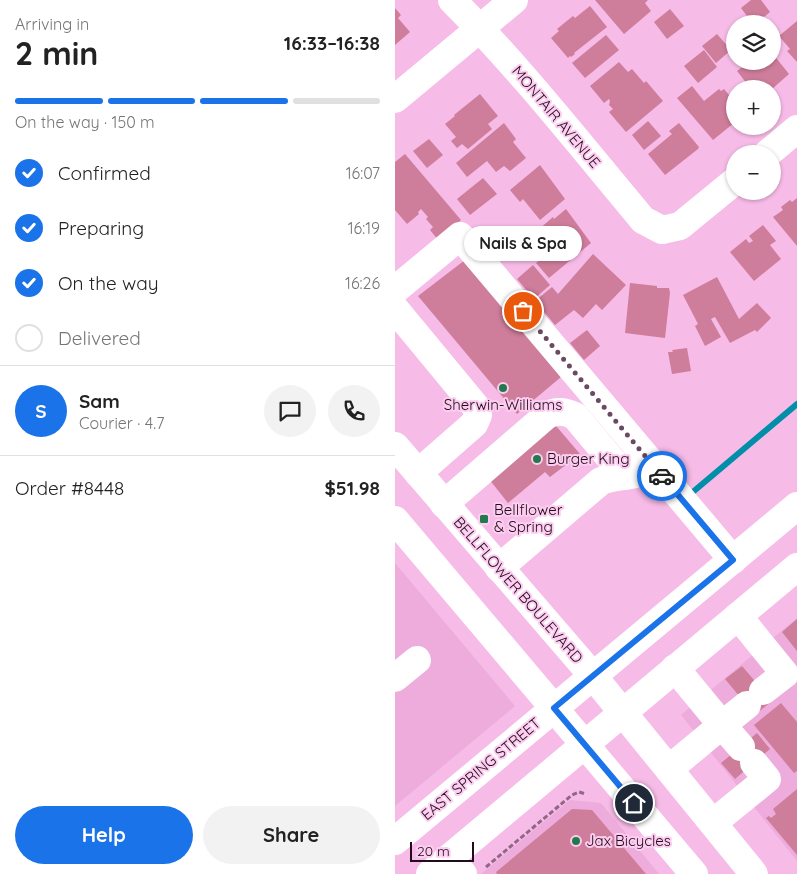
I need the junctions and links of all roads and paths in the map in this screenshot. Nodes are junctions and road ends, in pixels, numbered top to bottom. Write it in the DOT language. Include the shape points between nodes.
graph roads {
  1 [pos="452,0"];
  2 [pos="514,0"];
  3 [pos="481,28"];
  4 [pos="395,99"];
  5 [pos="797,129"];
  6 [pos="778,145"];
  7 [pos="726,188"];
  8 [pos="395,290"];
  9 [pos="395,309"];
  10 [pos="395,446"];
  11 [pos="418,473"];
  12 [pos="627,476"];
  13 [pos="663,477"];
  14 [pos="680,497"];
  15 [pos="444,504"];
  16 [pos="797,506"];
  17 [pos="398,528"];
  18 [pos="733,560"];
  19 [pos="797,567"];
  20 [pos="499,568"];
  21 [pos="738,616"];
  22 [pos="417,660"];
  23 [pos="675,668"];
  24 [pos="593,676"];
  25 [pos="395,678"];
  26 [pos="554,708"];
  27 [pos="623,712"];
  28 [pos="722,724"];
  29 [pos="585,744"];
  30 [pos="669,769"];
  31 [pos="586,794"];
  32 [pos="713,823"];
  33 [pos="395,841"];
  34 [pos="457,868"];
  35 [pos="694,874"];
  36 [pos="754,874"];
  1 -- 3 [label="main road, MONTAIR AVENUE"];
  2 -- 3 [label="main road"];
  3 -- 4 [label="main road"];
  3 -- 7 [label="main road, MONTAIR AVENUE" via="643,220 662,230 681,226"];
  5 -- 6 [label="main road"];
  8 -- 13 [label="main road" via="460,236"];
  9 -- 11 [label="main road" via="475,407 478,415 475,424"];
  10 -- 11 [label="main road, BELLFLOWER BOULEVARD"];
  11 -- 15 [label="main road, BELLFLOWER BOULEVARD"];
  12 -- 13 [label="main road" via="642,472"];
  12 -- 14 [label="main road" via="641,486"];
  12 -- 15 [label="main road" via="575,416 555,411"];
  12 -- 20 [label="main road" via="601,480"];
  13 -- 14 [label="main road"];
  14 -- 18 [label="main road"];
  15 -- 20 [label="main road, BELLFLOWER BOULEVARD"];
  16 -- 18 [label="main road, EAST SPRING STREET"];
  17 -- 26 [label="main road"];
  18 -- 24 [label="main road, EAST SPRING STREET"];
  19 -- 21 [label="main road"];
  20 -- 24 [label="main road, BELLFLOWER BOULEVARD"];
  21 -- 23 [label="main road"];
  21 -- 28 [label="main road" via="785,674"];
  22 -- 25 [label="main road"];
  23 -- 27 [label="main road"];
  23 -- 28 [label="main road"];
  24 -- 26 [label="main road, EAST SPRING STREET"];
  24 -- 27 [label="main road, BELLFLOWER BOULEVARD"];
  26 -- 29 [label="main road"];
  26 -- 33 [label="main road, EAST SPRING STREET"];
  27 -- 29 [label="main road"];
  27 -- 30 [label="main road, BELLFLOWER BOULEVARD"];
  28 -- 30 [label="main road"];
  28 -- 32 [label="main road" via="767,779"];
  29 -- 34 [label="main road"];
  29 -- 35 [label="main road"];
  30 -- 32 [label="main road, BELLFLOWER BOULEVARD"];
  31 -- 34 [label="path" via="572,795"];
  32 -- 36 [label="main road, BELLFLOWER BOULEVARD"];
}
